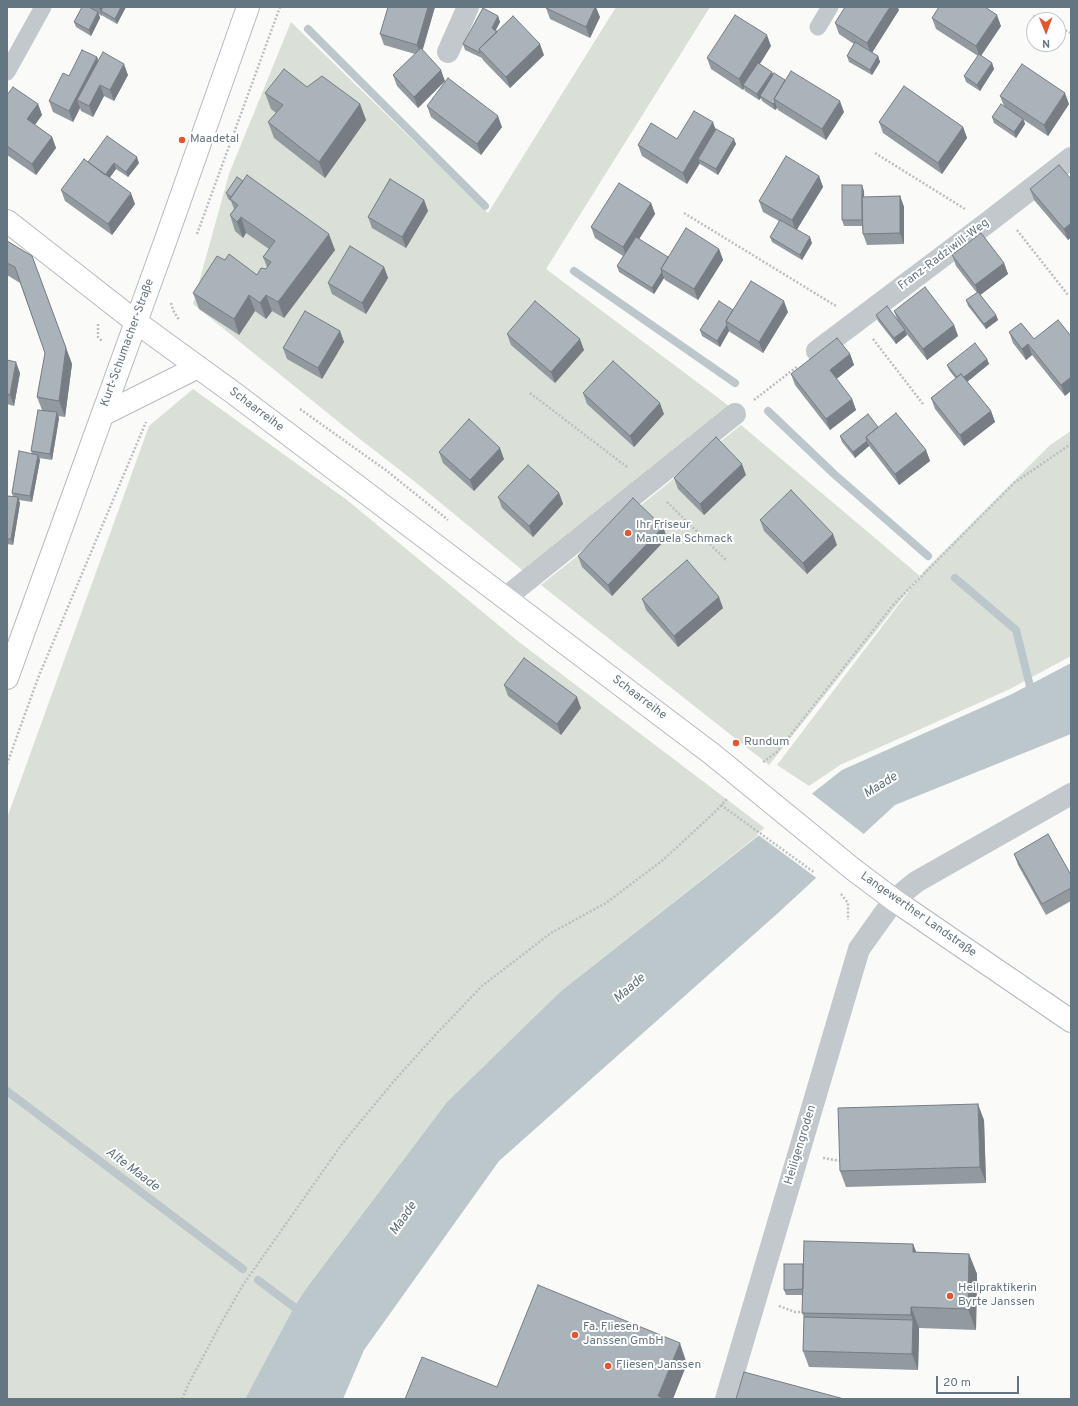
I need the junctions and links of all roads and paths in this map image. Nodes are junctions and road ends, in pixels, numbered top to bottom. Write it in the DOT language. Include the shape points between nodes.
graph roads {
  1 [pos="43,7"];
  2 [pos="248,7"];
  3 [pos="280,7"];
  4 [pos="468,7"];
  5 [pos="830,7"];
  6 [pos="818,27"];
  7 [pos="448,52"];
  8 [pos="7,72"];
  9 [pos="874,153"];
  10 [pos="1071,158"];
  11 [pos="684,214"];
  12 [pos="994,217"];
  13 [pos="7,221"];
  14 [pos="195,239"];
  15 [pos="1068,295"];
  16 [pos="172,298"];
  17 [pos="858,320"];
  18 [pos="136,322"];
  19 [pos="181,323"];
  20 [pos="817,352"];
  21 [pos="198,367"];
  22 [pos="156,387"];
  23 [pos="923,404"];
  24 [pos="736,414"];
  25 [pos="102,415"];
  26 [pos="1071,444"];
  27 [pos="505,598"];
  28 [pos="7,678"];
  29 [pos="7,764"];
  30 [pos="744,781"];
  31 [pos="1071,794"];
  32 [pos="770,802"];
  33 [pos="722,805"];
  34 [pos="810,870"];
  35 [pos="894,900"];
  36 [pos="1071,1021"];
  37 [pos="756,1298"];
  38 [pos="811,1313"];
  39 [pos="182,1399"];
  40 [pos="726,1399"];
  1 -- 8 [label="lane"];
  2 -- 18 [label="main road, Kurt-Schumacher-Straße"];
  3 -- 14 [label="path"];
  4 -- 7 [label="street"];
  5 -- 6 [label="lane"];
  9 -- 12 [label="path"];
  10 -- 12 [label="street, Franz-Radziwill-Weg"];
  11 -- 17 [label="path"];
  12 -- 15 [label="path"];
  12 -- 17 [label="street, Franz-Radziwill-Weg"];
  13 -- 18 [label="main road, Schaarreihe"];
  16 -- 19 [label="path" via="173,310"];
  17 -- 20 [label="street, Franz-Radziwill-Weg"];
  17 -- 23 [label="path"];
  18 -- 21 [label="main road, Schaarreihe"];
  18 -- 25 [label="main road, Kurt-Schumacher-Straße"];
  20 -- 24 [label="path"];
  21 -- 22 [label="main road"];
  21 -- 27 [label="main road, Schaarreihe"];
  22 -- 25 [label="main road"];
  22 -- 29 [label="path" via="161,396 159,408 145,423 38,678"];
  24 -- 27 [label="street"];
  25 -- 28 [label="main road, Kurt-Schumacher-Straße"];
  26 -- 30 [label="path" via="1014,483 893,605 777,752 759,764"];
  27 -- 30 [label="main road, Schaarreihe"];
  30 -- 32 [label="main road, Schaarreihe"];
  30 -- 33 [label="path"];
  31 -- 35 [label="street" via="916,882"];
  32 -- 35 [label="main road, Langewerther Landstraße"];
  33 -- 34 [label="path"];
  33 -- 39 [label="path" via="664,860 606,903 551,933 482,986 438,1032 342,1144 248,1278"];
  35 -- 36 [label="main road, Langewerther Landstraße"];
  35 -- 37 [label="street, Heiligengroden" via="859,949"];
  37 -- 38 [label="path" via="795,1312"];
  37 -- 40 [label="street, Heiligengroden"];
}
